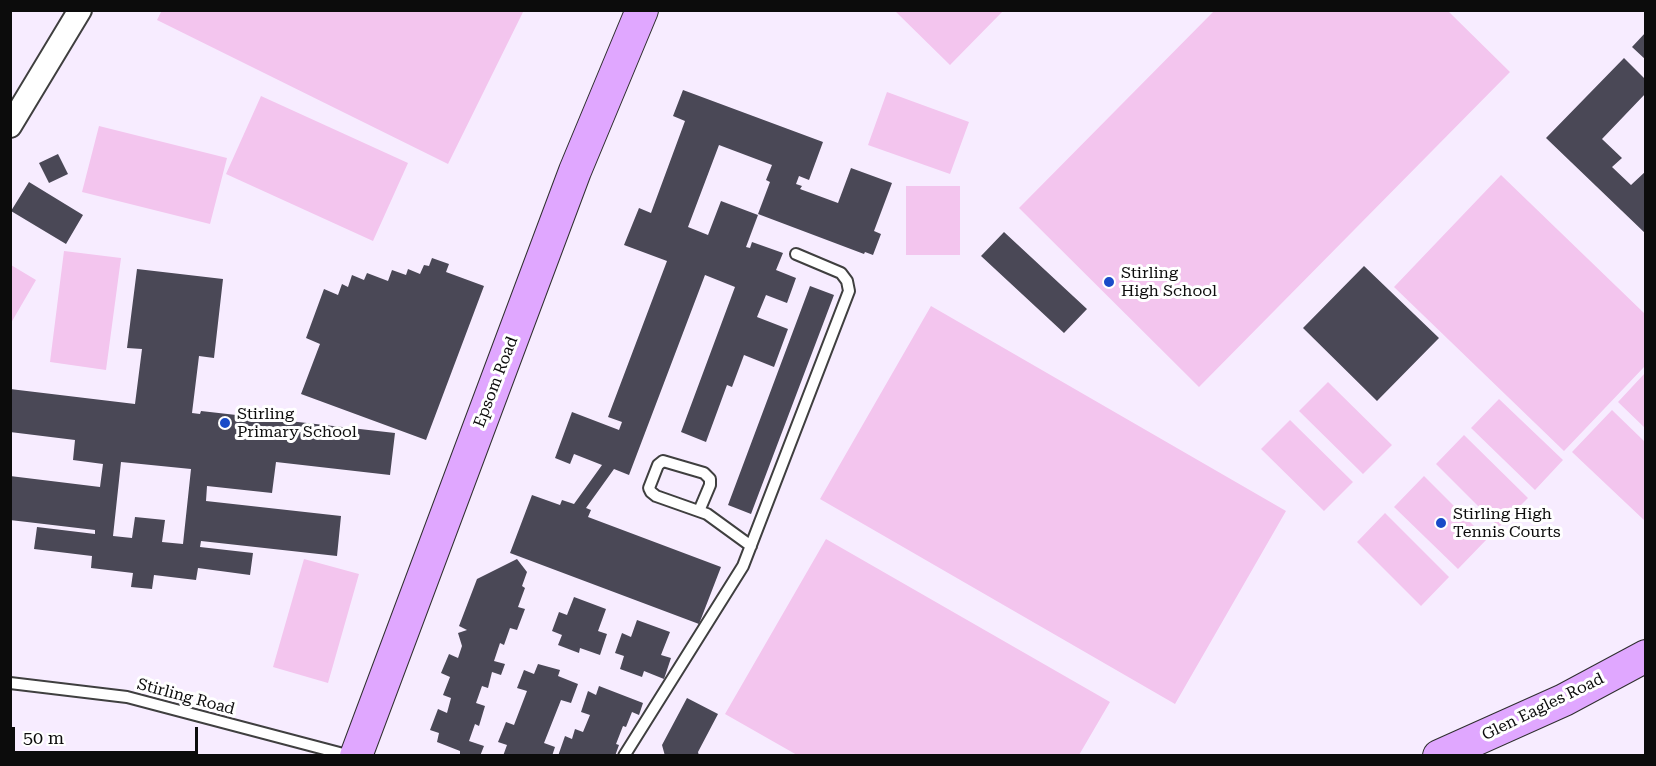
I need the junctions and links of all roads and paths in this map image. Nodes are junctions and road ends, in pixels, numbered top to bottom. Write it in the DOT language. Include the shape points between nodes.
graph roads {
  1 [pos="80,10"];
  2 [pos="642,10"];
  3 [pos="10,126"];
  4 [pos="796,255"];
  5 [pos="699,511"];
  6 [pos="751,546"];
  7 [pos="1646,656"];
  8 [pos="10,683"];
  9 [pos="309,751"];
  10 [pos="351,756"];
  11 [pos="356,756"];
  12 [pos="624,756"];
  13 [pos="1439,756"];
  1 -- 3 [label="street"];
  2 -- 11 [label="street, Epsom Road" via="575,171"];
  4 -- 6 [label="lane" via="841,273 848,280 849,291"];
  5 -- 5 [label="lane" via="651,492 658,465 669,461 710,478"];
  5 -- 6 [label="lane"];
  6 -- 12 [label="lane" via="743,566"];
  7 -- 13 [label="street, Glen Eagles Road" via="1564,700"];
  8 -- 9 [label="lane, Stirling Road" via="127,697"];
  9 -- 10 [label="lane, Stirling Road"];
}
